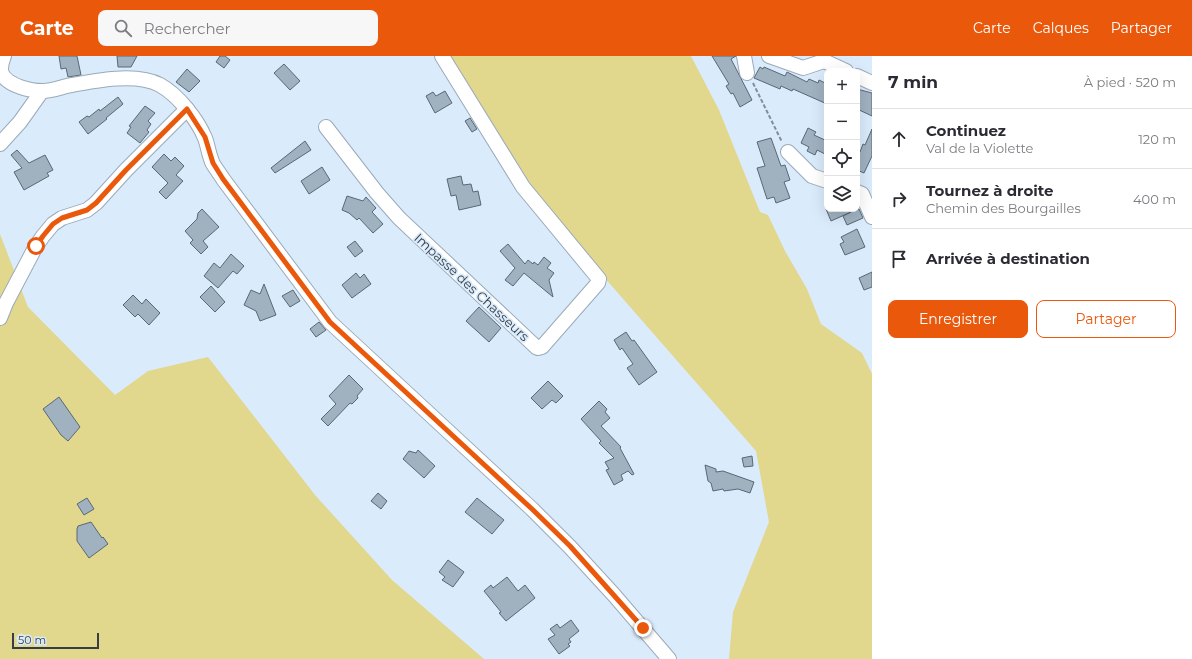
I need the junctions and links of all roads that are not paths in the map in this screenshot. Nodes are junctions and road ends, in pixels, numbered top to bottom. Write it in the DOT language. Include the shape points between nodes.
graph roads {
  1 [pos="4,56"];
  2 [pos="442,56"];
  3 [pos="744,56"];
  4 [pos="770,56"];
  5 [pos="839,68"];
  6 [pos="748,73"];
  7 [pos="860,77"];
  8 [pos="872,83"];
  9 [pos="42,91"];
  10 [pos="187,109"];
  11 [pos="326,127"];
  12 [pos="0,144"];
  13 [pos="788,152"];
  14 [pos="824,181"];
  15 [pos="860,193"];
  16 [pos="872,217"];
  17 [pos="0,318"];
  18 [pos="669,659"];
  1 -- 9 [label="street" via="2,73 6,79 21,88"];
  2 -- 11 [label="street, Impasse des Chasseurs" via="523,186 599,279 542,346 536,347 399,218"];
  3 -- 6 [label="street"];
  4 -- 5 [label="street" via="803,68 824,61"];
  7 -- 8 [label="street"];
  9 -- 10 [label="street" via="82,83 138,79 161,86"];
  9 -- 12 [label="street" via="20,122"];
  10 -- 17 [label="street" via="96,203 87,210 62,218 53,224 36,246"];
  10 -- 18 [label="street" via="205,137 213,163 223,179 330,322 570,546"];
  13 -- 14 [label="street" via="812,176"];
  15 -- 16 [label="street"];
}
